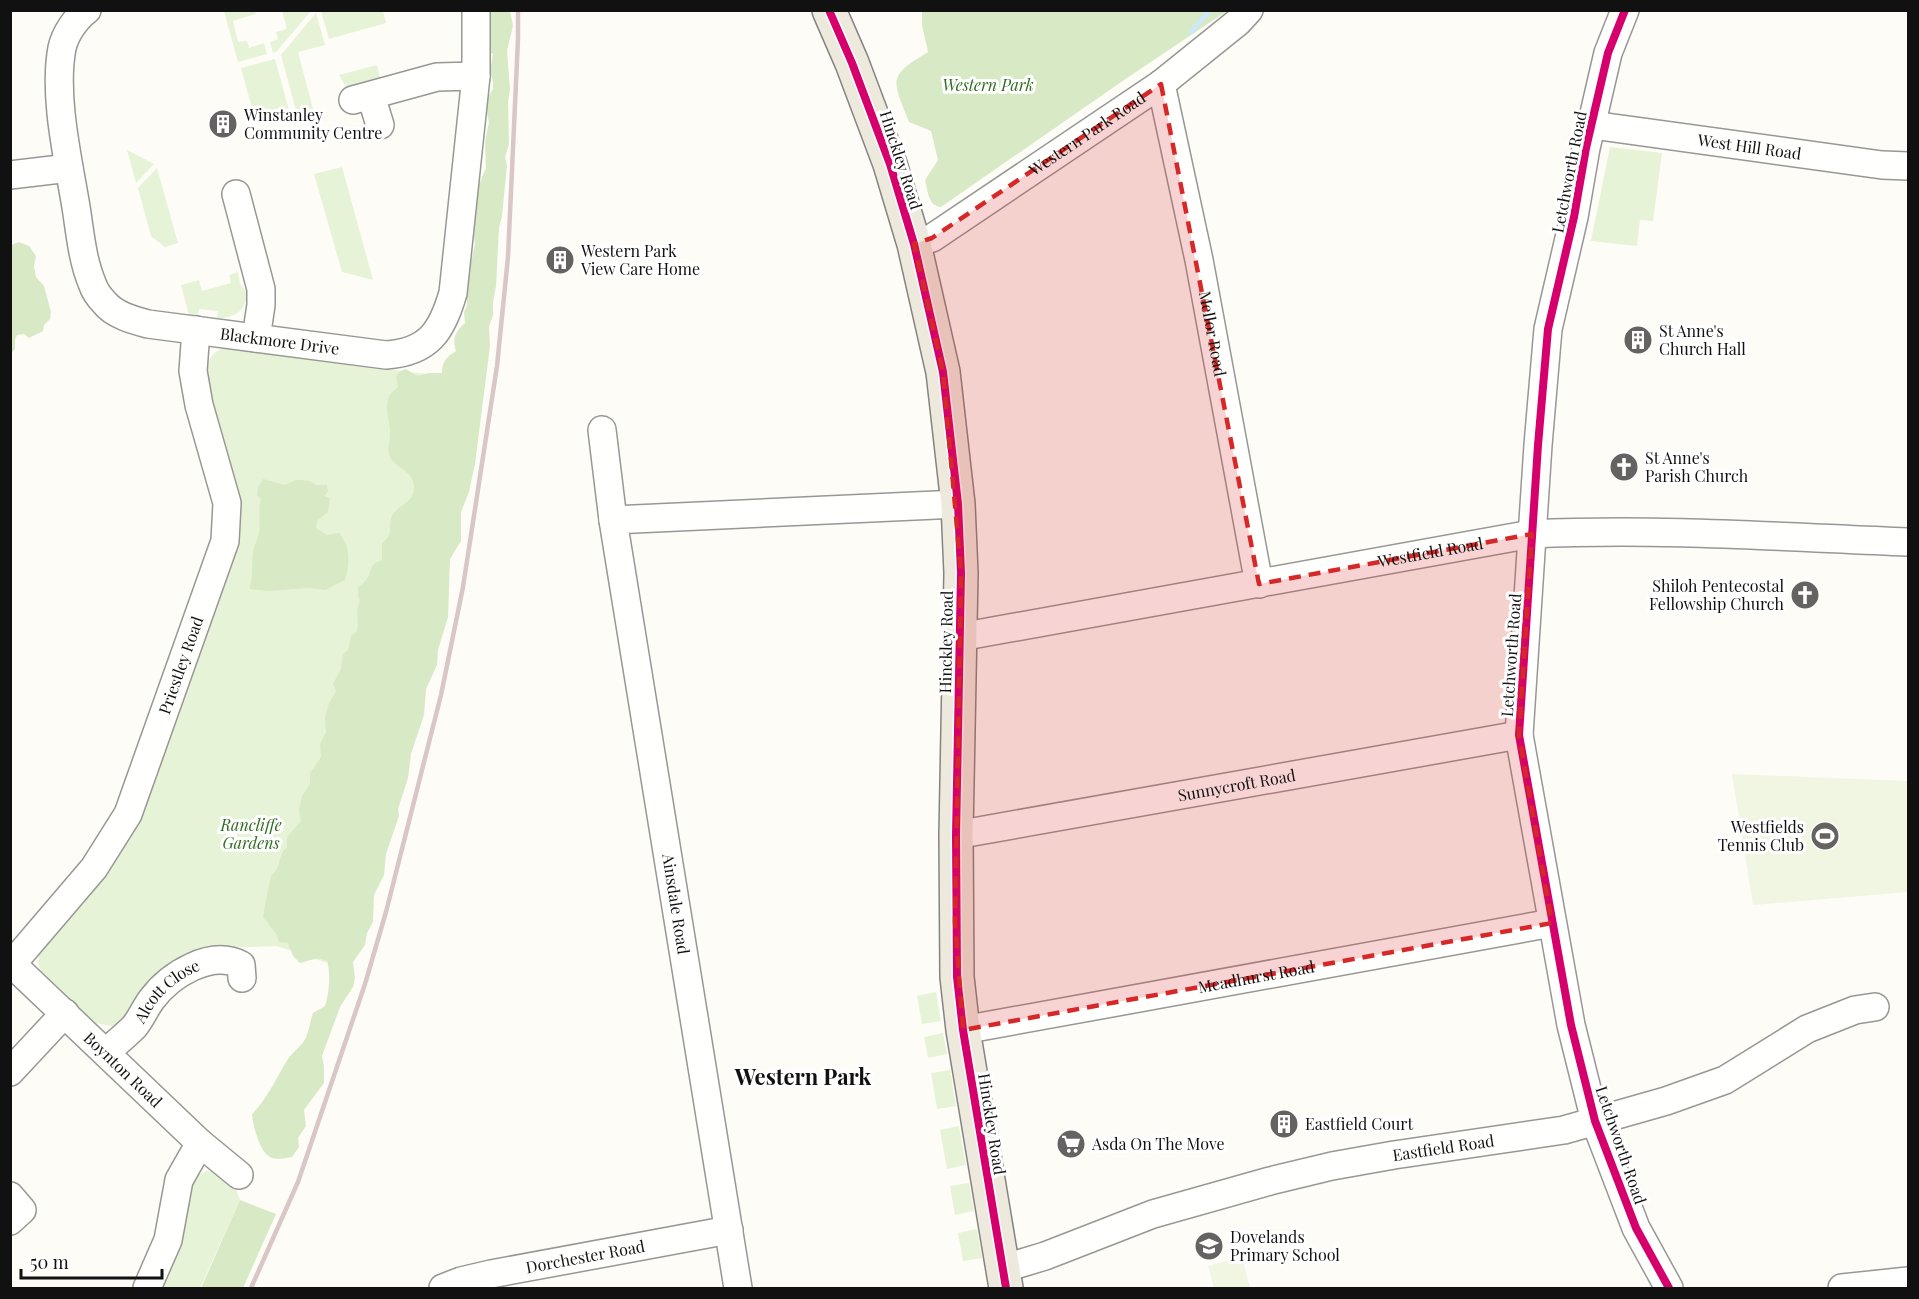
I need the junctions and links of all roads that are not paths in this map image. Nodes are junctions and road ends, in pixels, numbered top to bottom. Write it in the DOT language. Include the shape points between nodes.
graph roads {
  1 [pos="87,10"];
  2 [pos="476,10"];
  3 [pos="829,10"];
  4 [pos="1249,10"];
  5 [pos="1625,10"];
  6 [pos="476,76"];
  7 [pos="1161,84"];
  8 [pos="380,125"];
  9 [pos="1592,125"];
  10 [pos="1908,166"];
  11 [pos="69,168"];
  12 [pos="10,175"];
  13 [pos="236,194"];
  14 [pos="914,244"];
  15 [pos="196,330"];
  16 [pos="256,338"];
  17 [pos="602,430"];
  18 [pos="958,504"];
  19 [pos="613,520"];
  20 [pos="1532,534"];
  21 [pos="1908,542"];
  22 [pos="1259,584"];
  23 [pos="960,637"];
  24 [pos="1519,735"];
  25 [pos="956,835"];
  26 [pos="1552,923"];
  27 [pos="11,963"];
  28 [pos="247,965"];
  29 [pos="1875,1007"];
  30 [pos="65,1013"];
  31 [pos="963,1030"];
  32 [pos="106,1052"];
  33 [pos="10,1072"];
  34 [pos="1595,1121"];
  35 [pos="200,1143"];
  36 [pos="238,1175"];
  37 [pos="729,1230"];
  38 [pos="1004,1279"];
  39 [pos="1908,1281"];
  40 [pos="147,1288"];
  41 [pos="443,1288"];
  42 [pos="738,1288"];
  43 [pos="1670,1288"];
  44 [pos="1842,1288"];
  1 -- 11 [label="street, Blackmore Drive" via="71,27 59,67"];
  2 -- 6 [label="street, Blackmore Drive"];
  3 -- 14 [label="main road, Hinckley Road" via="872,113"];
  4 -- 7 [label="street, Western Park Road"];
  5 -- 9 [label="street, Letchworth Road" via="1608,53"];
  6 -- 8 [label="street" via="436,77 362,98"];
  6 -- 16 [label="street, Blackmore Drive" via="453,293 441,326 431,340 416,349 386,355"];
  7 -- 14 [label="street, Western Park Road" via="932,238"];
  7 -- 22 [label="street, Mellor Road" via="1199,260"];
  9 -- 10 [label="street, West Hill Road"];
  9 -- 20 [label="street, Letchworth Road" via="1548,329"];
  11 -- 12 [label="street"];
  11 -- 15 [label="street, Blackmore Drive" via="87,267 105,304 133,320"];
  13 -- 16 [label="street" via="261,290"];
  14 -- 18 [label="main road, Hinckley Road" via="943,372"];
  15 -- 16 [label="street, Blackmore Drive"];
  15 -- 27 [label="street, Priestley Road" via="193,370 227,502 225,541 128,814 94,868"];
  17 -- 19 [label="street, Ainsdale Road"];
  18 -- 19 [label="street"];
  18 -- 23 [label="main road, Hinckley Road"];
  19 -- 37 [label="street, Ainsdale Road"];
  20 -- 21 [label="street, Westfield Road" via="1683,532"];
  20 -- 22 [label="street, Westfield Road"];
  20 -- 24 [label="street, Letchworth Road"];
  22 -- 23 [label="street, Westfield Road"];
  23 -- 25 [label="main road, Hinckley Road"];
  24 -- 25 [label="street, Sunnycroft Road"];
  24 -- 26 [label="street, Letchworth Road"];
  25 -- 31 [label="main road, Hinckley Road" via="956,966"];
  26 -- 31 [label="street, Meadhurst Road"];
  26 -- 34 [label="street, Letchworth Road" via="1571,1025"];
  27 -- 30 [label="street, Boynton Road"];
  28 -- 32 [label="street, Alcott Close" via="230,959 216,961 193,966 170,980 135,1025"];
  29 -- 34 [label="street, Eastfield Road" via="1855,1010 1807,1029 1725,1080"];
  30 -- 32 [label="street, Boynton Road"];
  30 -- 33 [label="street"];
  31 -- 38 [label="main road, Hinckley Road"];
  32 -- 35 [label="street, Boynton Road"];
  34 -- 38 [label="street, Eastfield Road" via="1564,1130 1394,1155 1270,1181 1153,1214 1045,1256"];
  34 -- 43 [label="street, Letchworth Road" via="1636,1228"];
  35 -- 36 [label="street, Boynton Road"];
  35 -- 40 [label="street" via="179,1180 168,1240"];
  37 -- 41 [label="street, Dorchester Road" via="491,1274"];
  37 -- 42 [label="street, Ainsdale Road"];
  39 -- 44 [label="street"];
}
